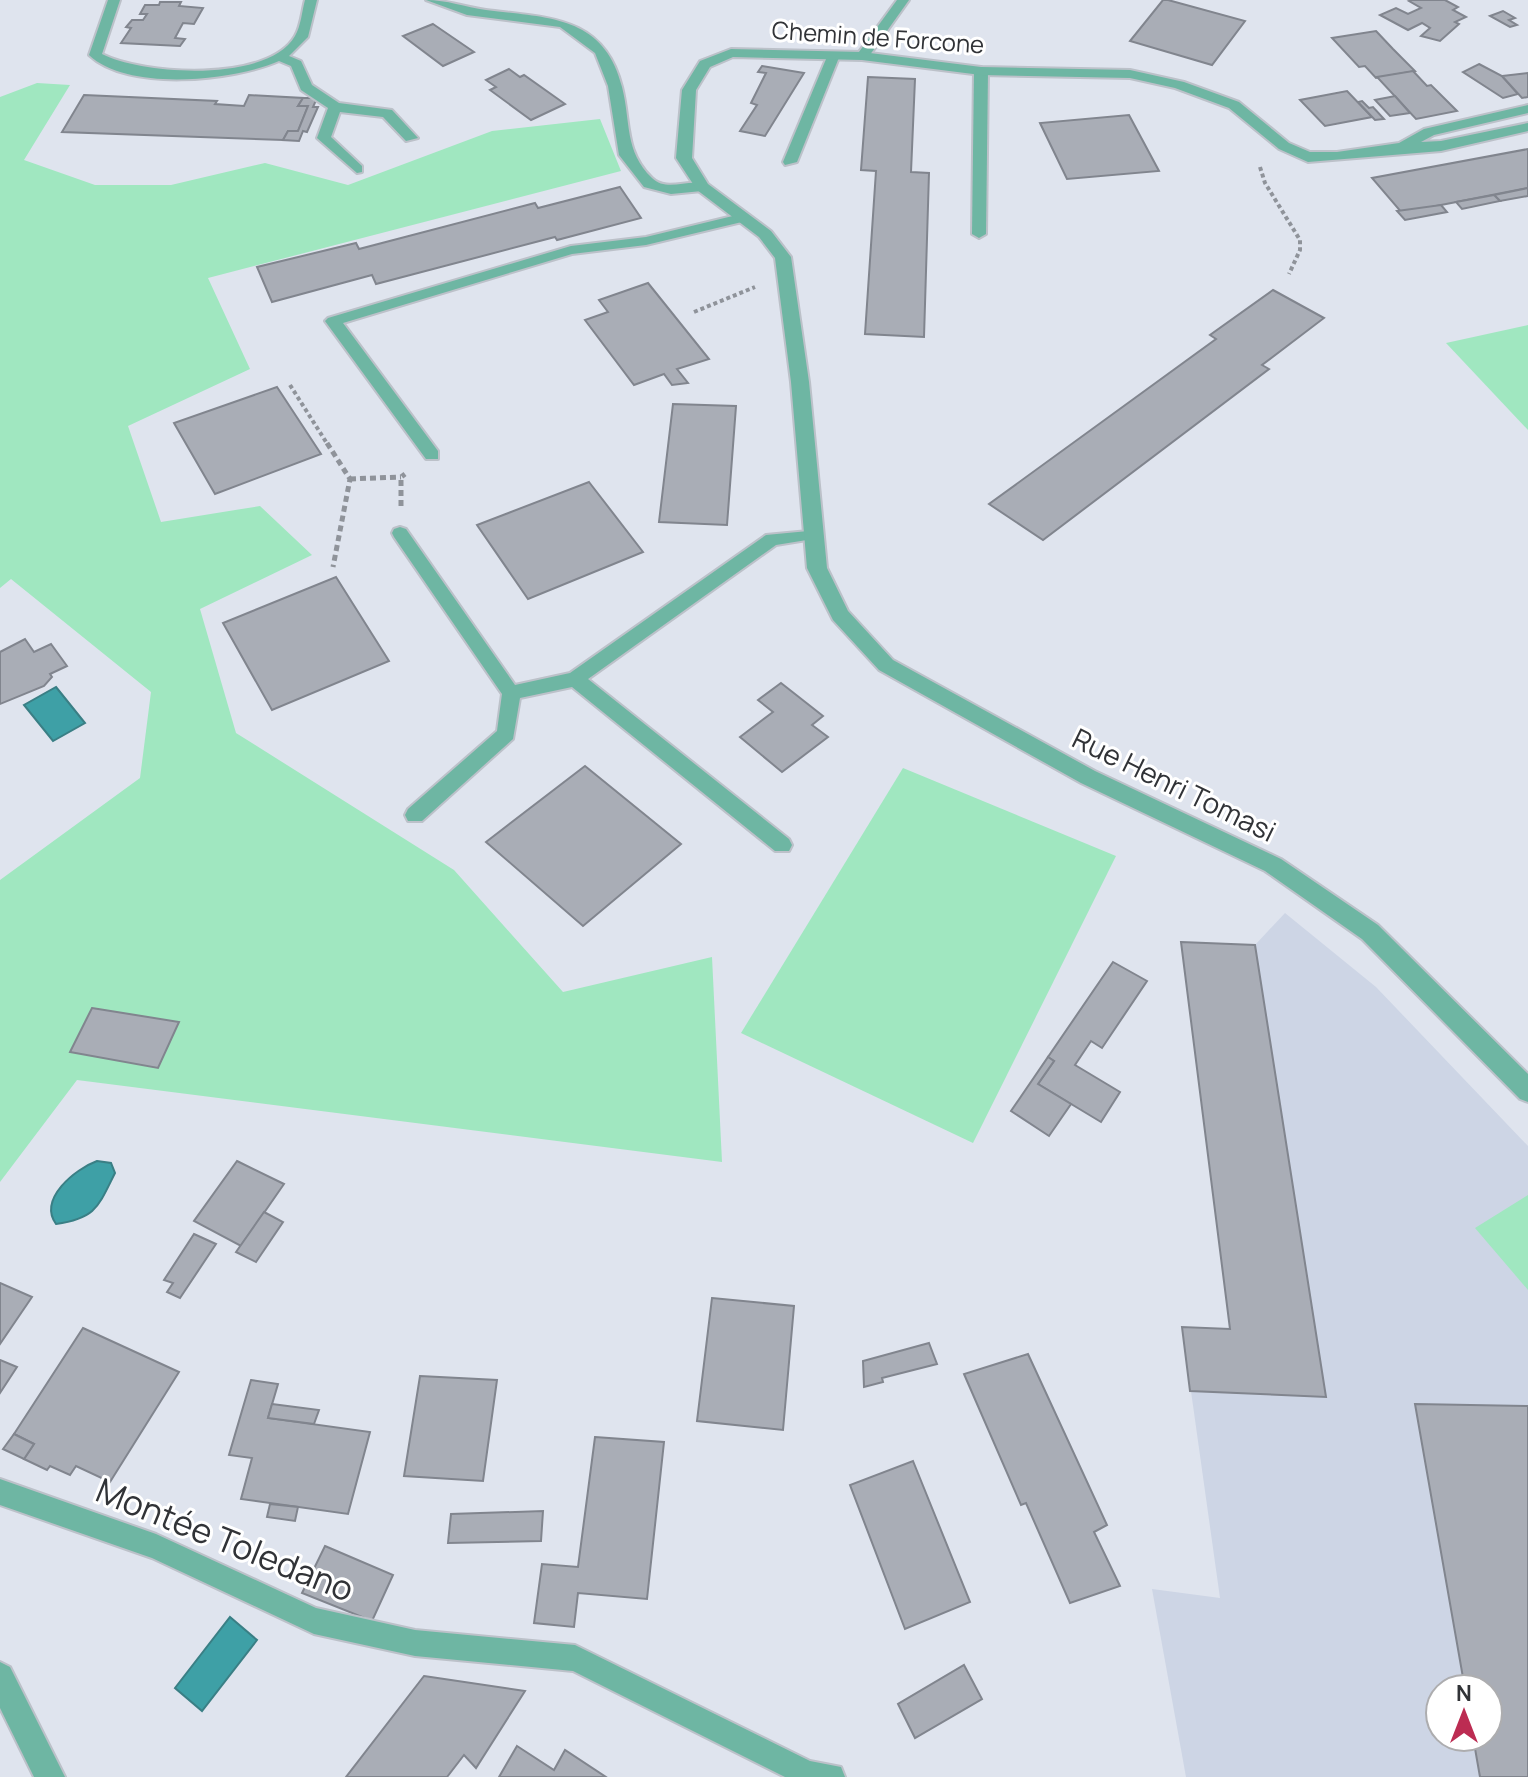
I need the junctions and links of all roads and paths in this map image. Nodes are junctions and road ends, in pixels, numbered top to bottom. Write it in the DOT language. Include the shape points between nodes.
graph roads {
  1 [pos="114,0"];
  2 [pos="311,0"];
  3 [pos="432,0"];
  4 [pos="903,0"];
  5 [pos="834,55"];
  6 [pos="862,56"];
  7 [pos="281,57"];
  8 [pos="981,71"];
  9 [pos="335,107"];
  10 [pos="1528,109"];
  11 [pos="1528,127"];
  12 [pos="411,138"];
  13 [pos="1284,146"];
  14 [pos="1402,147"];
  15 [pos="790,162"];
  16 [pos="357,169"];
  17 [pos="702,187"];
  18 [pos="741,218"];
  19 [pos="979,234"];
  20 [pos="1289,274"];
  21 [pos="786,275"];
  22 [pos="694,312"];
  23 [pos="290,385"];
  24 [pos="432,455"];
  25 [pos="401,477"];
  26 [pos="350,479"];
  27 [pos="400,533"];
  28 [pos="813,534"];
  29 [pos="333,567"];
  30 [pos="575,679"];
  31 [pos="511,693"];
  32 [pos="415,815"];
  33 [pos="782,845"];
  34 [pos="1528,1091"];
  35 [pos="0,1492"];
  36 [pos="0,1677"];
  37 [pos="50,1777"];
  38 [pos="831,1777"];
  1 -- 7 [label="lane" via="95,55 108,65 217,76"];
  2 -- 7 [label="lane" via="300,41"];
  3 -- 17 [label="lane" via="467,11 564,24 601,51 615,86 626,155 649,184 671,190"];
  4 -- 6 [label="lane"];
  5 -- 6 [label="street, Chemin de Forcone"];
  5 -- 15 [label="lane"];
  5 -- 17 [label="street, Chemin de Forcone" via="731,53 705,64 689,90 684,158"];
  6 -- 8 [label="street, Chemin de Forcone"];
  7 -- 9 [label="lane" via="296,64 306,87"];
  8 -- 13 [label="street, Chemin de Forcone" via="1130,74 1179,85 1234,105"];
  8 -- 19 [label="lane"];
  9 -- 12 [label="lane" via="387,113"];
  9 -- 16 [label="lane" via="324,138"];
  10 -- 14 [label="street, Chemin de Forcone" via="1429,132"];
  11 -- 14 [label="street, Chemin de Forcone" via="1441,146"];
  13 -- 14 [label="street, Chemin de Forcone" via="1308,157"];
  13 -- 20 [label="path" via="1259,165 1300,240"];
  17 -- 18 [label="street, Chemin de Forcone"];
  18 -- 21 [label="street, Chemin de Forcone" via="765,234 783,257"];
  18 -- 24 [label="lane" via="646,241 571,250 333,321"];
  21 -- 22 [label="path"];
  21 -- 28 [label="street, Chemin de Forcone"];
  23 -- 26 [label="path"];
  24 -- 25 [label="path"];
  25 -- 26 [label="path"];
  25 -- 27 [label="path"];
  26 -- 29 [label="path"];
  27 -- 31 [label="lane"];
  28 -- 30 [label="lane" via="772,539"];
  28 -- 34 [label="street, Rue Henri Tomasi" via="817,568 840,615 886,665 1088,777 1273,865 1370,932"];
  30 -- 31 [label="lane"];
  30 -- 33 [label="lane"];
  31 -- 32 [label="lane" via="506,734"];
  35 -- 38 [label="lane, Montée Toledano" via="156,1547 314,1621 415,1643 575,1658 808,1774"];
  36 -- 37 [label="street"];
}
